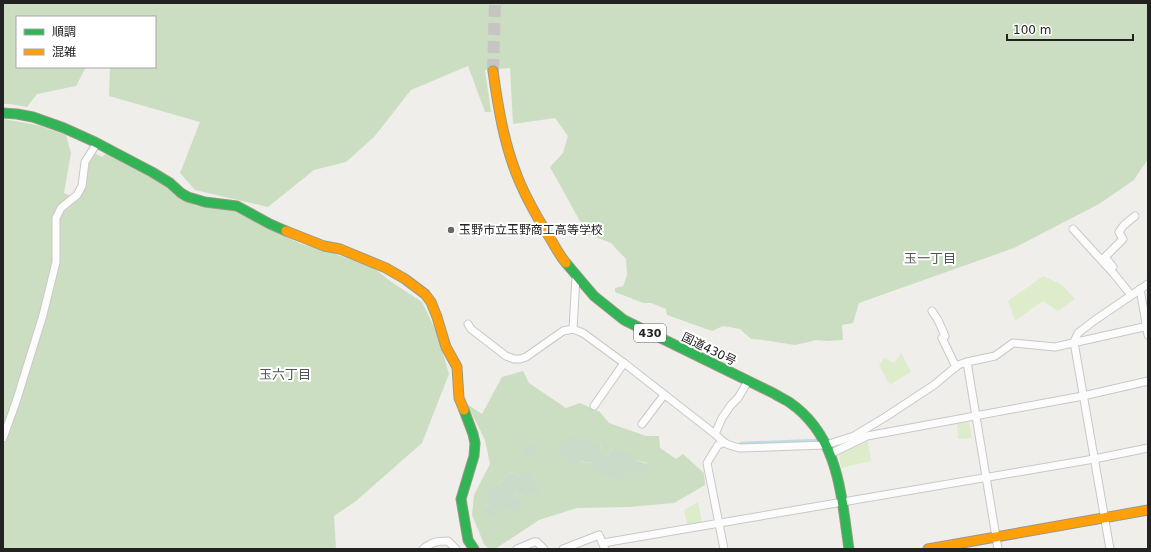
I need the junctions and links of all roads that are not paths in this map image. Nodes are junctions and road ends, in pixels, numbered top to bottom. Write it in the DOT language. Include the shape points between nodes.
graph roads {
  1 [pos="493,71"];
  2 [pos="3,113"];
  3 [pos="97,143"];
  4 [pos="1135,216"];
  5 [pos="1073,229"];
  6 [pos="1110,270"];
  7 [pos="576,276"];
  8 [pos="1148,284"];
  9 [pos="1140,289"];
  10 [pos="1131,295"];
  11 [pos="932,311"];
  12 [pos="468,324"];
  13 [pos="1147,326"];
  14 [pos="573,329"];
  15 [pos="1148,335"];
  16 [pos="1074,342"];
  17 [pos="967,362"];
  18 [pos="624,363"];
  19 [pos="956,367"];
  20 [pos="748,380"];
  21 [pos="1148,382"];
  22 [pos="664,395"];
  23 [pos="1083,396"];
  24 [pos="594,406"];
  25 [pos="976,416"];
  26 [pos="642,424"];
  27 [pos="715,434"];
  28 [pos="3,438"];
  29 [pos="723,443"];
  30 [pos="826,445"];
  31 [pos="1148,448"];
  32 [pos="830,454"];
  33 [pos="1094,459"];
  34 [pos="986,476"];
  35 [pos="841,502"];
  36 [pos="1148,510"];
  37 [pos="1104,518"];
  38 [pos="718,523"];
  39 [pos="997,538"];
  40 [pos="604,546"];
  41 [pos="423,549"];
  42 [pos="456,549"];
  43 [pos="474,549"];
  44 [pos="517,549"];
  45 [pos="544,549"];
  46 [pos="563,549"];
  47 [pos="724,549"];
  48 [pos="849,549"];
  49 [pos="928,549"];
  50 [pos="998,549"];
  51 [pos="1110,549"];
  1 -- 7 [label="main road, 国道430号 / 430" via="502,125 518,178 540,222"];
  2 -- 3 [label="main road" via="48,121"];
  3 -- 28 [label="street" via="85,162 82,186 77,195 60,208 56,218 56,262 37,338"];
  3 -- 43 [label="main road" via="196,201 237,206 270,224 386,268 425,294 434,308 446,347 458,367 459,398 475,443 474,456 461,499 468,540"];
  4 -- 6 [label="street" via="1119,232 1123,239 1105,257 1113,267"];
  5 -- 6 [label="street"];
  6 -- 10 [label="street"];
  7 -- 14 [label="street"];
  7 -- 20 [label="main road, 国道430号 / 430" via="594,296 624,320"];
  8 -- 9 [label="street"];
  9 -- 10 [label="street"];
  9 -- 13 [label="street"];
  10 -- 16 [label="street" via="1078,333"];
  11 -- 19 [label="street" via="945,336 942,338"];
  12 -- 14 [label="street" via="502,353 514,359 526,357 563,331"];
  13 -- 15 [label="street"];
  13 -- 16 [label="street"];
  14 -- 18 [label="street" via="583,333"];
  16 -- 17 [label="street" via="1055,347 1013,343 995,356"];
  16 -- 23 [label="street"];
  17 -- 19 [label="street"];
  17 -- 25 [label="street"];
  18 -- 22 [label="street"];
  18 -- 24 [label="street"];
  19 -- 30 [label="street" via="888,416 854,436"];
  20 -- 27 [label="street" via="722,418"];
  20 -- 30 [label="main road, 国道430号 / 430" via="797,408"];
  21 -- 23 [label="street"];
  22 -- 26 [label="street"];
  22 -- 27 [label="street"];
  23 -- 25 [label="street"];
  23 -- 33 [label="street"];
  25 -- 32 [label="street" via="867,436"];
  25 -- 34 [label="street"];
  27 -- 29 [label="street"];
  29 -- 30 [label="street" via="740,448"];
  29 -- 38 [label="street" via="718,445 707,463"];
  30 -- 32 [label="main road, 国道430号 / 430"];
  31 -- 33 [label="street"];
  32 -- 35 [label="main road, 国道430号 / 430"];
  33 -- 34 [label="street"];
  33 -- 37 [label="street"];
  34 -- 35 [label="street"];
  34 -- 39 [label="street"];
  35 -- 38 [label="street"];
  35 -- 48 [label="main road, 国道430号 / 430"];
  36 -- 37 [label="main road"];
  37 -- 39 [label="main road"];
  37 -- 51 [label="street"];
  38 -- 40 [label="street"];
  38 -- 47 [label="street"];
  39 -- 49 [label="main road"];
  39 -- 50 [label="street"];
  40 -- 46 [label="street" via="599,534"];
  41 -- 42 [label="street" via="434,542 448,541"];
  44 -- 45 [label="street" via="536,542"];
}
